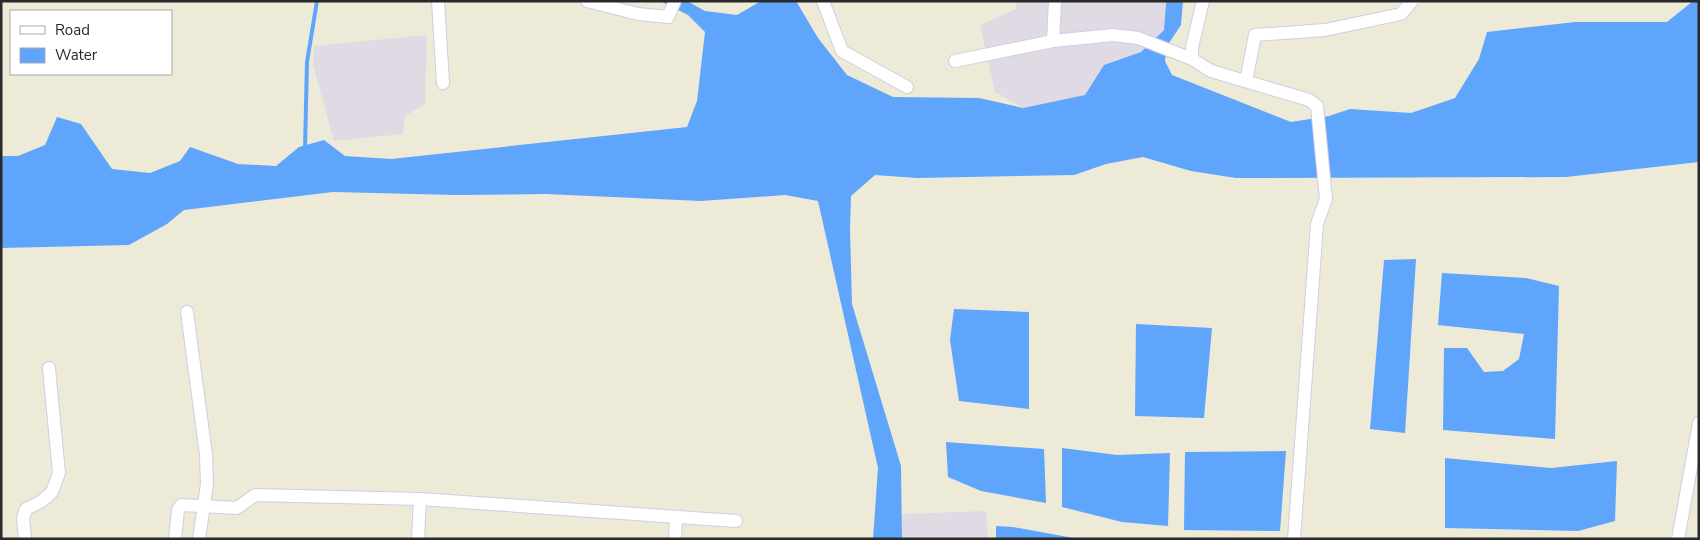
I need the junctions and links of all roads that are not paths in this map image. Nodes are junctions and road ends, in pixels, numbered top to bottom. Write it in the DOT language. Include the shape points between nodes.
graph roads {
  1 [pos="438,1"];
  2 [pos="587,1"];
  3 [pos="675,1"];
  4 [pos="823,1"];
  5 [pos="1055,1"];
  6 [pos="1203,1"];
  7 [pos="1412,1"];
  8 [pos="1053,41"];
  9 [pos="1192,59"];
  10 [pos="955,61"];
  11 [pos="1246,81"];
  12 [pos="443,83"];
  13 [pos="907,87"];
  14 [pos="188,312"];
  15 [pos="48,368"];
  16 [pos="1699,423"];
  17 [pos="420,499"];
  18 [pos="204,506"];
  19 [pos="676,517"];
  20 [pos="736,521"];
  21 [pos="25,539"];
  22 [pos="175,539"];
  23 [pos="198,539"];
  24 [pos="418,539"];
  25 [pos="675,539"];
  26 [pos="1294,539"];
  27 [pos="1678,539"];
  1 -- 12 [label="street"];
  2 -- 3 [label="street" via="638,14 668,17"];
  4 -- 13 [label="street" via="842,51"];
  5 -- 8 [label="street"];
  6 -- 9 [label="street"];
  7 -- 11 [label="street" via="1401,14 1325,30 1255,35"];
  8 -- 9 [label="street" via="1113,35 1138,38"];
  8 -- 10 [label="street"];
  9 -- 11 [label="street" via="1211,70"];
  11 -- 26 [label="street" via="1309,100 1317,106 1326,198 1317,224"];
  14 -- 18 [label="street" via="206,455"];
  15 -- 21 [label="street" via="59,473 52,492 26,509 23,518"];
  16 -- 27 [label="street"];
  17 -- 18 [label="street" via="256,495 237,508"];
  17 -- 19 [label="street"];
  17 -- 24 [label="street"];
  18 -- 22 [label="street" via="181,505"];
  18 -- 23 [label="street"];
  19 -- 20 [label="street"];
  19 -- 25 [label="street"];
}
